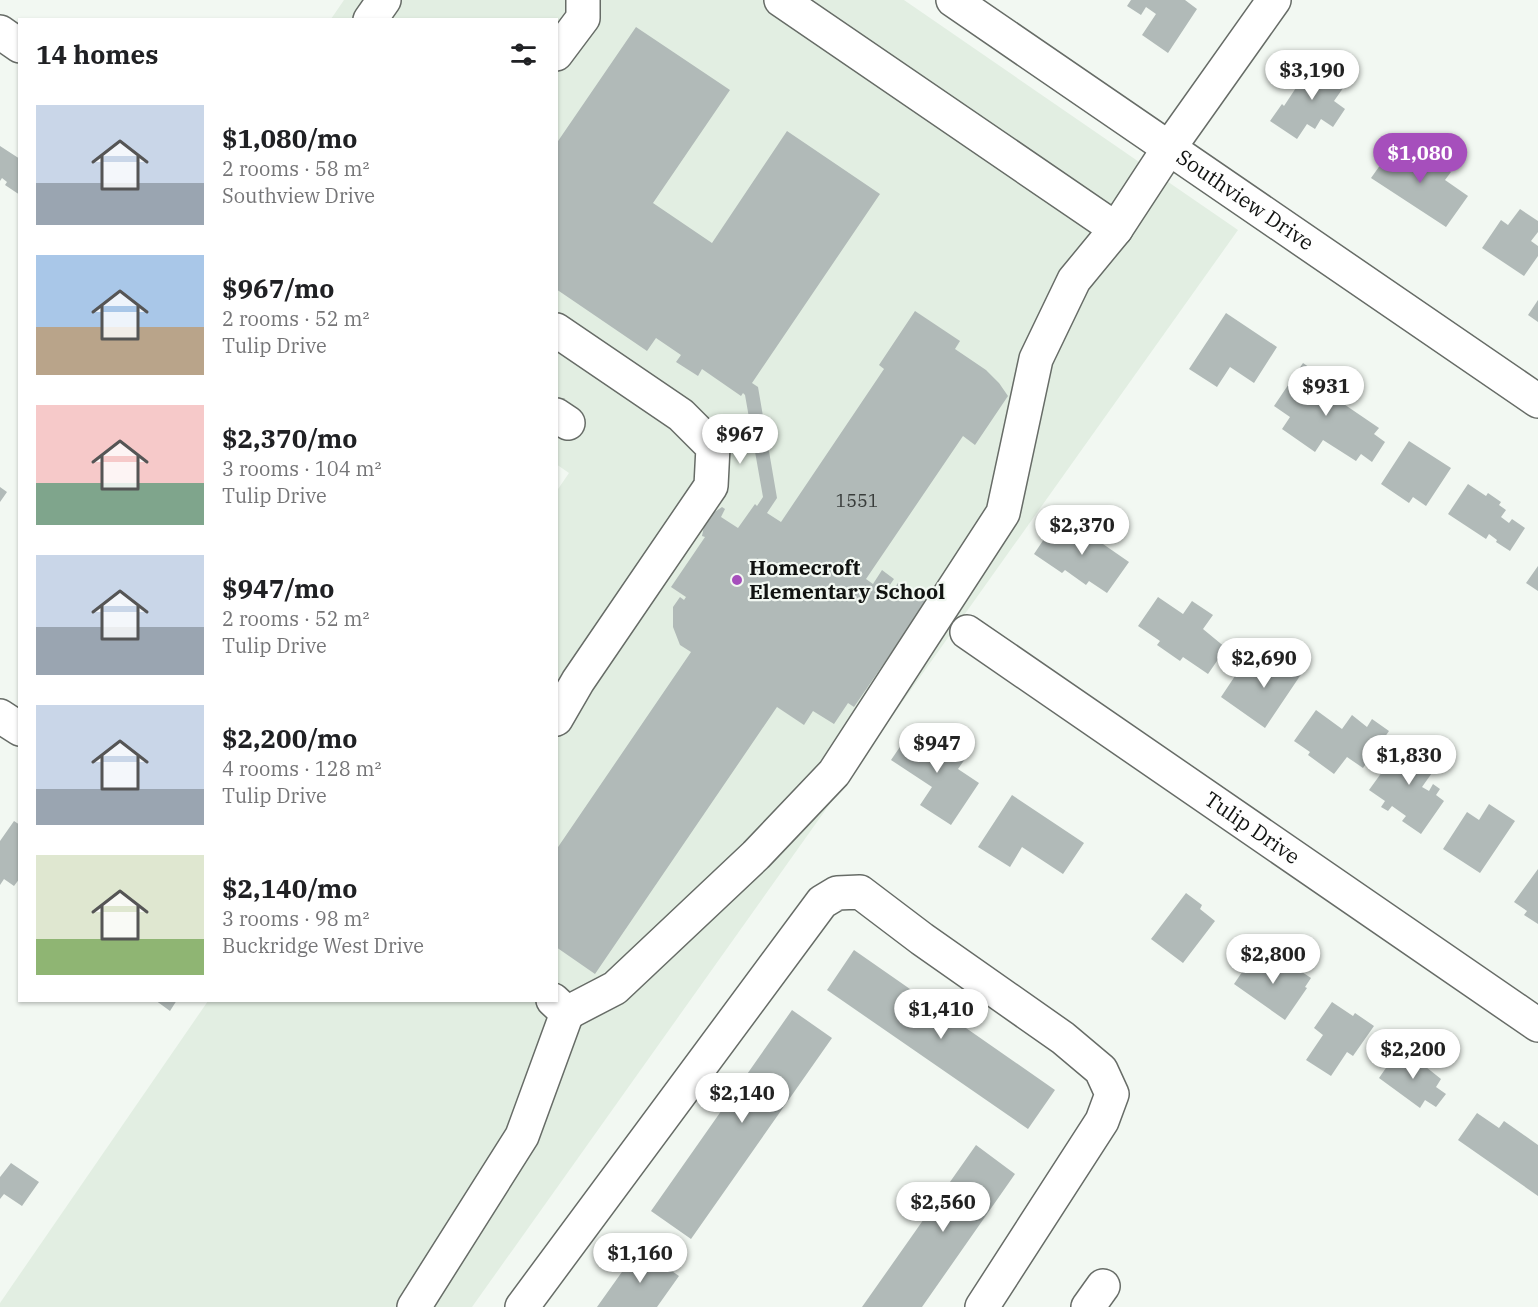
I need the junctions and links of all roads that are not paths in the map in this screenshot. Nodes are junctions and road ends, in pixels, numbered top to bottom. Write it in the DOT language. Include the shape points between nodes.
graph roads {
  1 [pos="384,0"];
  2 [pos="583,0"];
  3 [pos="781,0"];
  4 [pos="953,0"];
  5 [pos="1274,0"];
  6 [pos="371,18"];
  7 [pos="0,32"];
  8 [pos="18,45"];
  9 [pos="558,51"];
  10 [pos="1169,148"];
  11 [pos="1116,229"];
  12 [pos="558,331"];
  13 [pos="1538,401"];
  14 [pos="967,632"];
  15 [pos="0,716"];
  16 [pos="558,716"];
  17 [pos="18,728"];
  18 [pos="560,1007"];
  19 [pos="1538,1025"];
  20 [pos="414,1307"];
  21 [pos="522,1307"];
  22 [pos="982,1307"];
  1 -- 6 [label="street"];
  2 -- 9 [label="street" via="583,18"];
  3 -- 11 [label="street"];
  4 -- 10 [label="street, Southview Drive"];
  5 -- 10 [label="street"];
  7 -- 8 [label="street"];
  10 -- 11 [label="street"];
  10 -- 13 [label="street, Southview Drive"];
  11 -- 18 [label="street" via="1074,280 1036,359 1003,513 834,773 756,855 615,988"];
  12 -- 16 [label="street" via="681,415 713,447 711,486"];
  14 -- 19 [label="street, Tulip Drive"];
  15 -- 17 [label="street"];
  18 -- 20 [label="street" via="522,1136"];
  21 -- 22 [label="street" via="822,902 837,893 860,892 1063,1038 1101,1070 1112,1094 1102,1121"];
}
